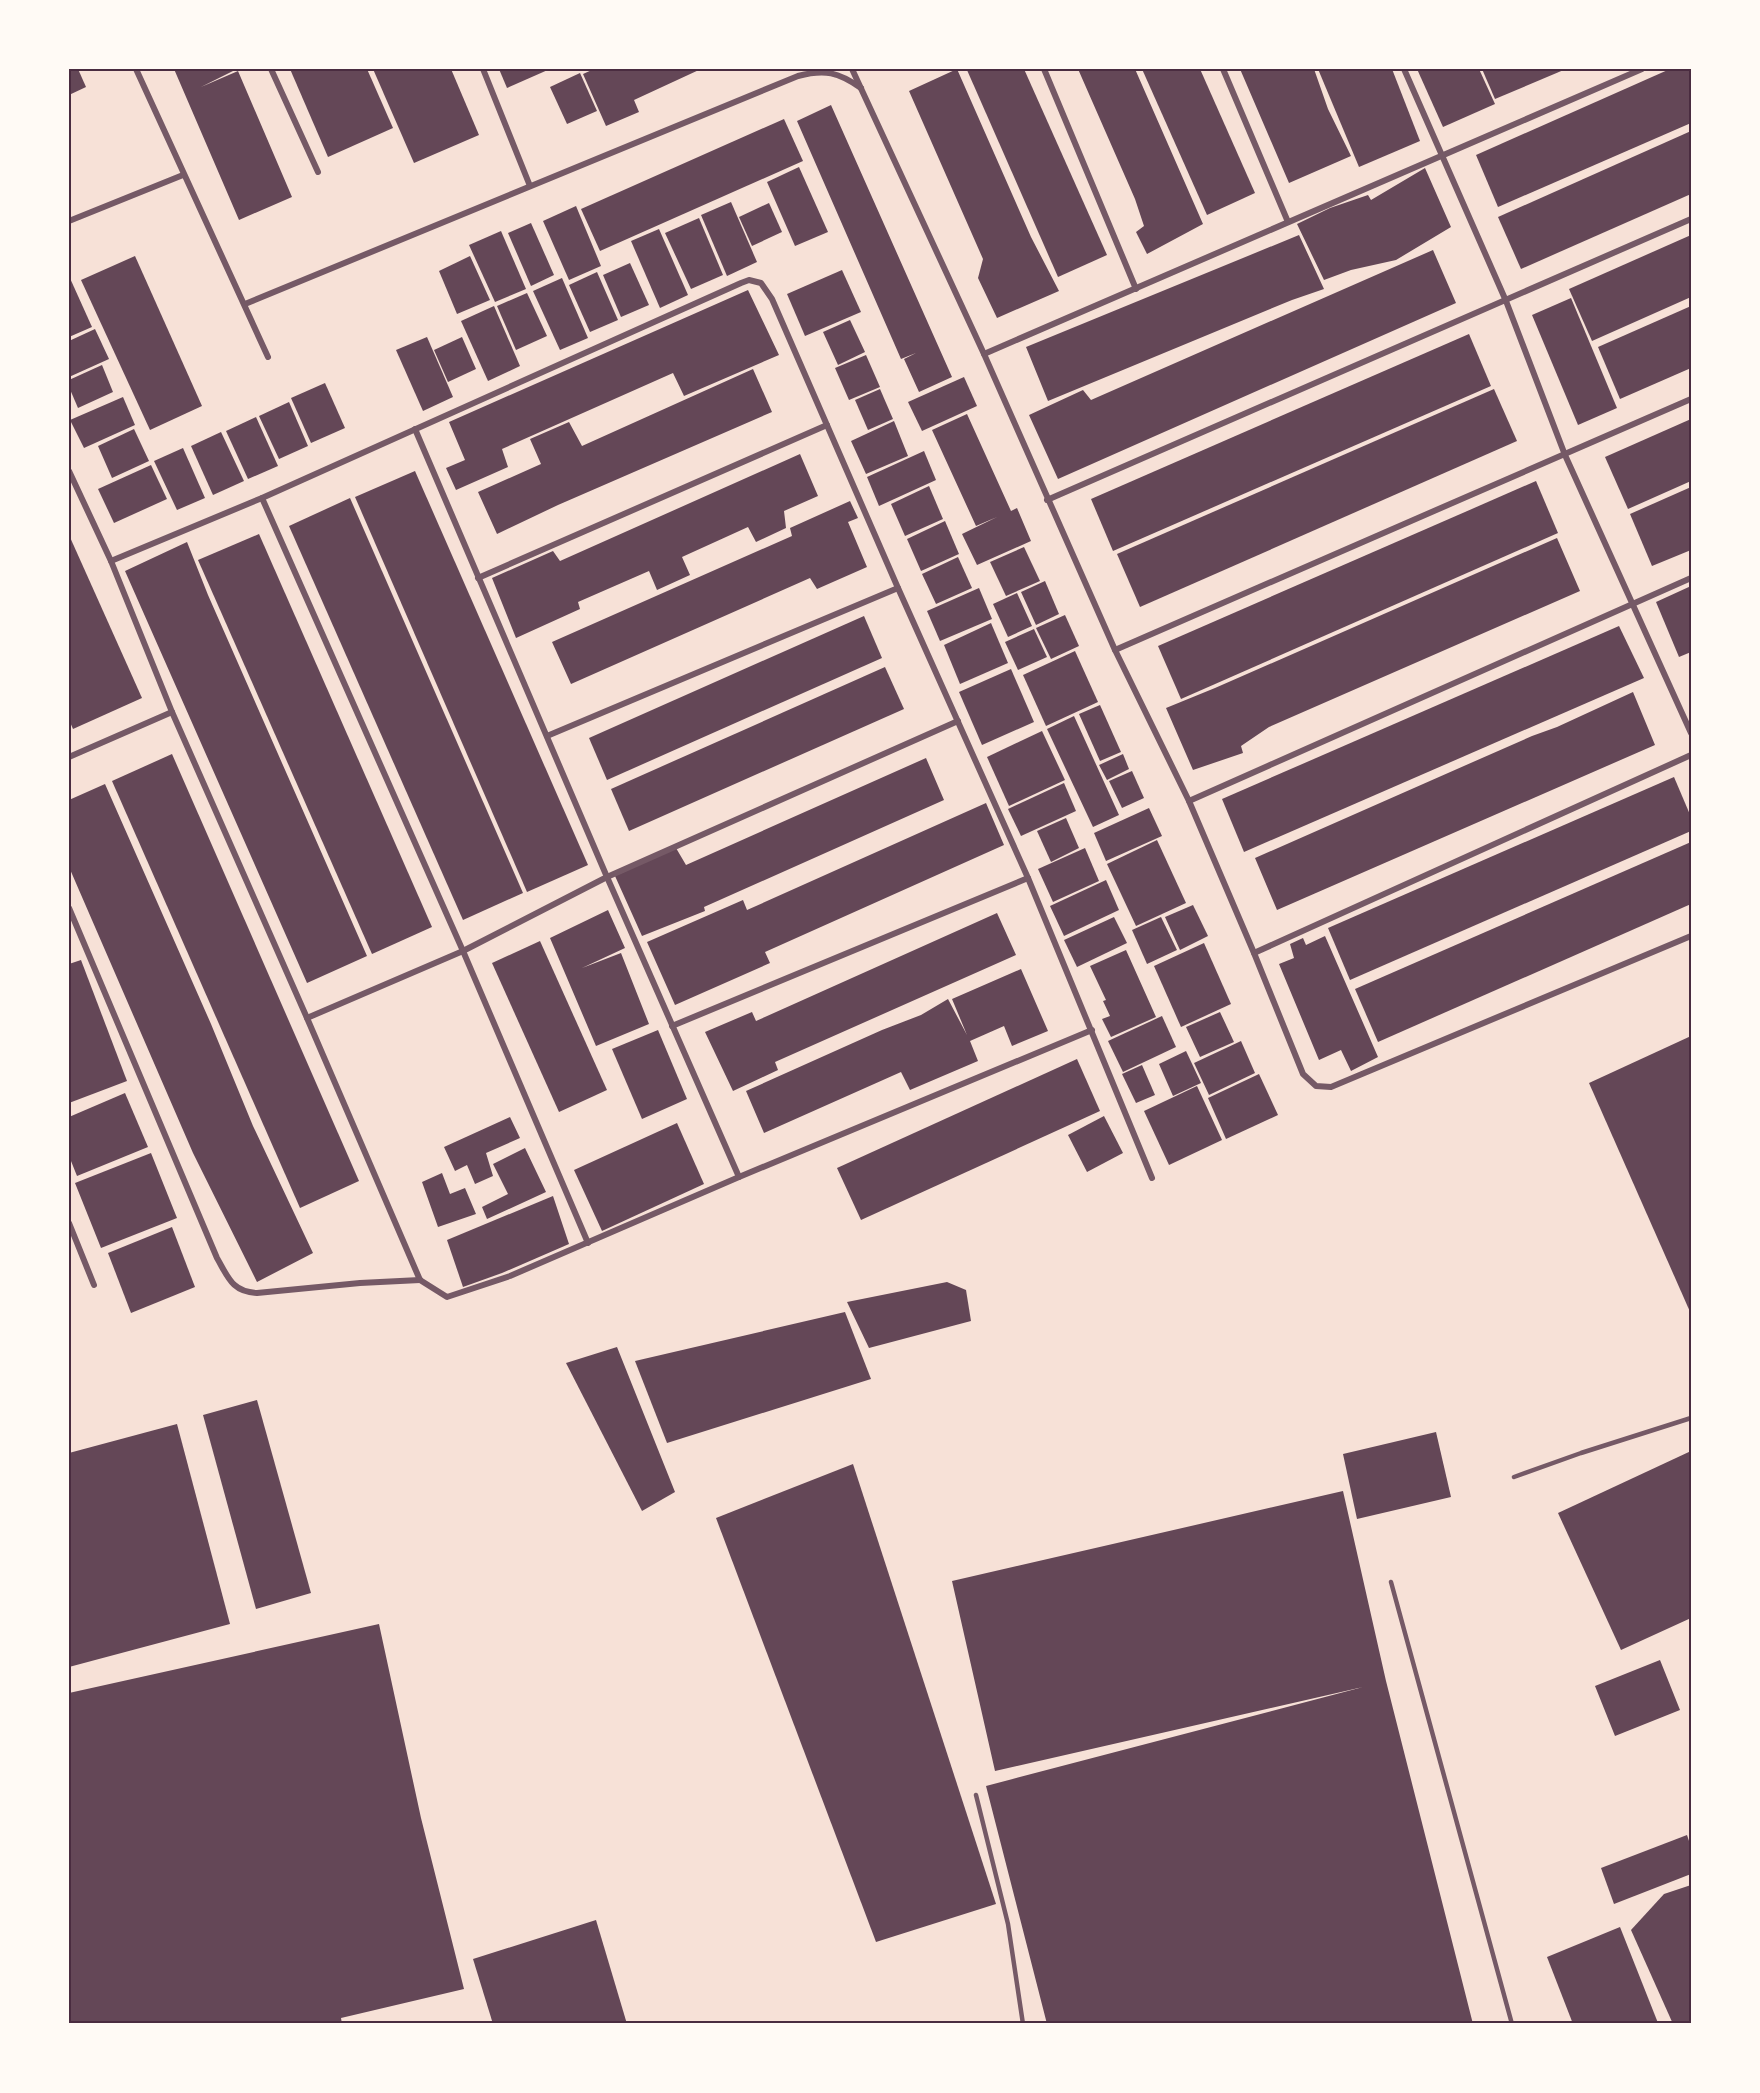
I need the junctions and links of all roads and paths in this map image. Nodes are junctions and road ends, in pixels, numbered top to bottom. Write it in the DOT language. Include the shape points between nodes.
graph roads {
  1 [pos="136,69"];
  2 [pos="271,69"];
  3 [pos="483,69"];
  4 [pos="852,69"];
  5 [pos="1044,69"];
  6 [pos="1223,69"];
  7 [pos="1404,69"];
  8 [pos="1642,69"];
  9 [pos="861,89"];
  10 [pos="1441,156"];
  11 [pos="318,172"];
  12 [pos="183,175"];
  13 [pos="530,186"];
  14 [pos="1691,219"];
  15 [pos="69,221"];
  16 [pos="1288,222"];
  17 [pos="1136,289"];
  18 [pos="1506,301"];
  19 [pos="245,304"];
  20 [pos="984,354"];
  21 [pos="268,357"];
  22 [pos="1691,399"];
  23 [pos="827,425"];
  24 [pos="415,429"];
  25 [pos="1565,454"];
  26 [pos="69,471"];
  27 [pos="261,498"];
  28 [pos="1047,500"];
  29 [pos="111,561"];
  30 [pos="478,578"];
  31 [pos="1691,578"];
  32 [pos="898,588"];
  33 [pos="1630,603"];
  34 [pos="1115,650"];
  35 [pos="172,712"];
  36 [pos="958,721"];
  37 [pos="1691,733"];
  38 [pos="547,736"];
  39 [pos="1691,755"];
  40 [pos="69,757"];
  41 [pos="1189,801"];
  42 [pos="607,877"];
  43 [pos="1028,878"];
  44 [pos="69,908"];
  45 [pos="1691,936"];
  46 [pos="463,951"];
  47 [pos="1254,953"];
  48 [pos="307,1018"];
  49 [pos="672,1026"];
  50 [pos="1092,1030"];
  51 [pos="739,1177"];
  52 [pos="1152,1178"];
  53 [pos="69,1222"];
  54 [pos="588,1243"];
  55 [pos="420,1280"];
  56 [pos="94,1286"];
  57 [pos="1691,1418"];
  58 [pos="1515,1477"];
  59 [pos="1391,1582"];
  60 [pos="976,1795"];
  61 [pos="1023,2024"];
  62 [pos="1512,2024"];
  1 -- 12 [label="street"];
  2 -- 11 [label="street"];
  3 -- 13 [label="street"];
  4 -- 9 [label="street"];
  5 -- 17 [label="street"];
  6 -- 16 [label="street"];
  7 -- 10 [label="street"];
  8 -- 10 [label="street"];
  9 -- 13 [label="street" via="829,72 798,76"];
  9 -- 20 [label="street"];
  10 -- 16 [label="street"];
  10 -- 18 [label="street"];
  12 -- 15 [label="street"];
  12 -- 19 [label="street"];
  13 -- 19 [label="street"];
  14 -- 18 [label="street"];
  16 -- 17 [label="street"];
  17 -- 20 [label="street"];
  18 -- 25 [label="street"];
  18 -- 28 [label="street"];
  19 -- 21 [label="street"];
  20 -- 28 [label="street"];
  22 -- 25 [label="street"];
  23 -- 24 [label="street" via="772,298 761,284 749,280"];
  23 -- 30 [label="street"];
  23 -- 32 [label="street"];
  24 -- 27 [label="street"];
  24 -- 30 [label="street"];
  25 -- 33 [label="street"];
  25 -- 34 [label="street"];
  26 -- 29 [label="street"];
  27 -- 29 [label="street"];
  27 -- 46 [label="street"];
  28 -- 34 [label="street"];
  29 -- 35 [label="street"];
  30 -- 38 [label="street"];
  31 -- 33 [label="street"];
  32 -- 36 [label="street"];
  32 -- 38 [label="street"];
  33 -- 37 [label="street"];
  33 -- 41 [label="street"];
  34 -- 41 [label="street"];
  35 -- 40 [label="street"];
  35 -- 48 [label="street"];
  36 -- 42 [label="street"];
  36 -- 43 [label="street"];
  38 -- 42 [label="street"];
  39 -- 47 [label="street"];
  41 -- 47 [label="street"];
  42 -- 46 [label="street"];
  42 -- 49 [label="street"];
  43 -- 49 [label="street"];
  43 -- 50 [label="street"];
  44 -- 55 [label="street" via="217,1258 234,1287 249,1293"];
  45 -- 47 [label="street" via="1331,1087 1316,1086 1303,1074"];
  46 -- 48 [label="street"];
  46 -- 54 [label="street"];
  48 -- 55 [label="street"];
  49 -- 51 [label="street"];
  50 -- 51 [label="street"];
  50 -- 52 [label="street"];
  51 -- 54 [label="street"];
  53 -- 56 [label="street"];
  54 -- 55 [label="street" via="447,1297"];
  57 -- 58 [label="lane"];
  59 -- 62 [label="lane"];
  60 -- 61 [label="lane" via="1008,1923"];
}
